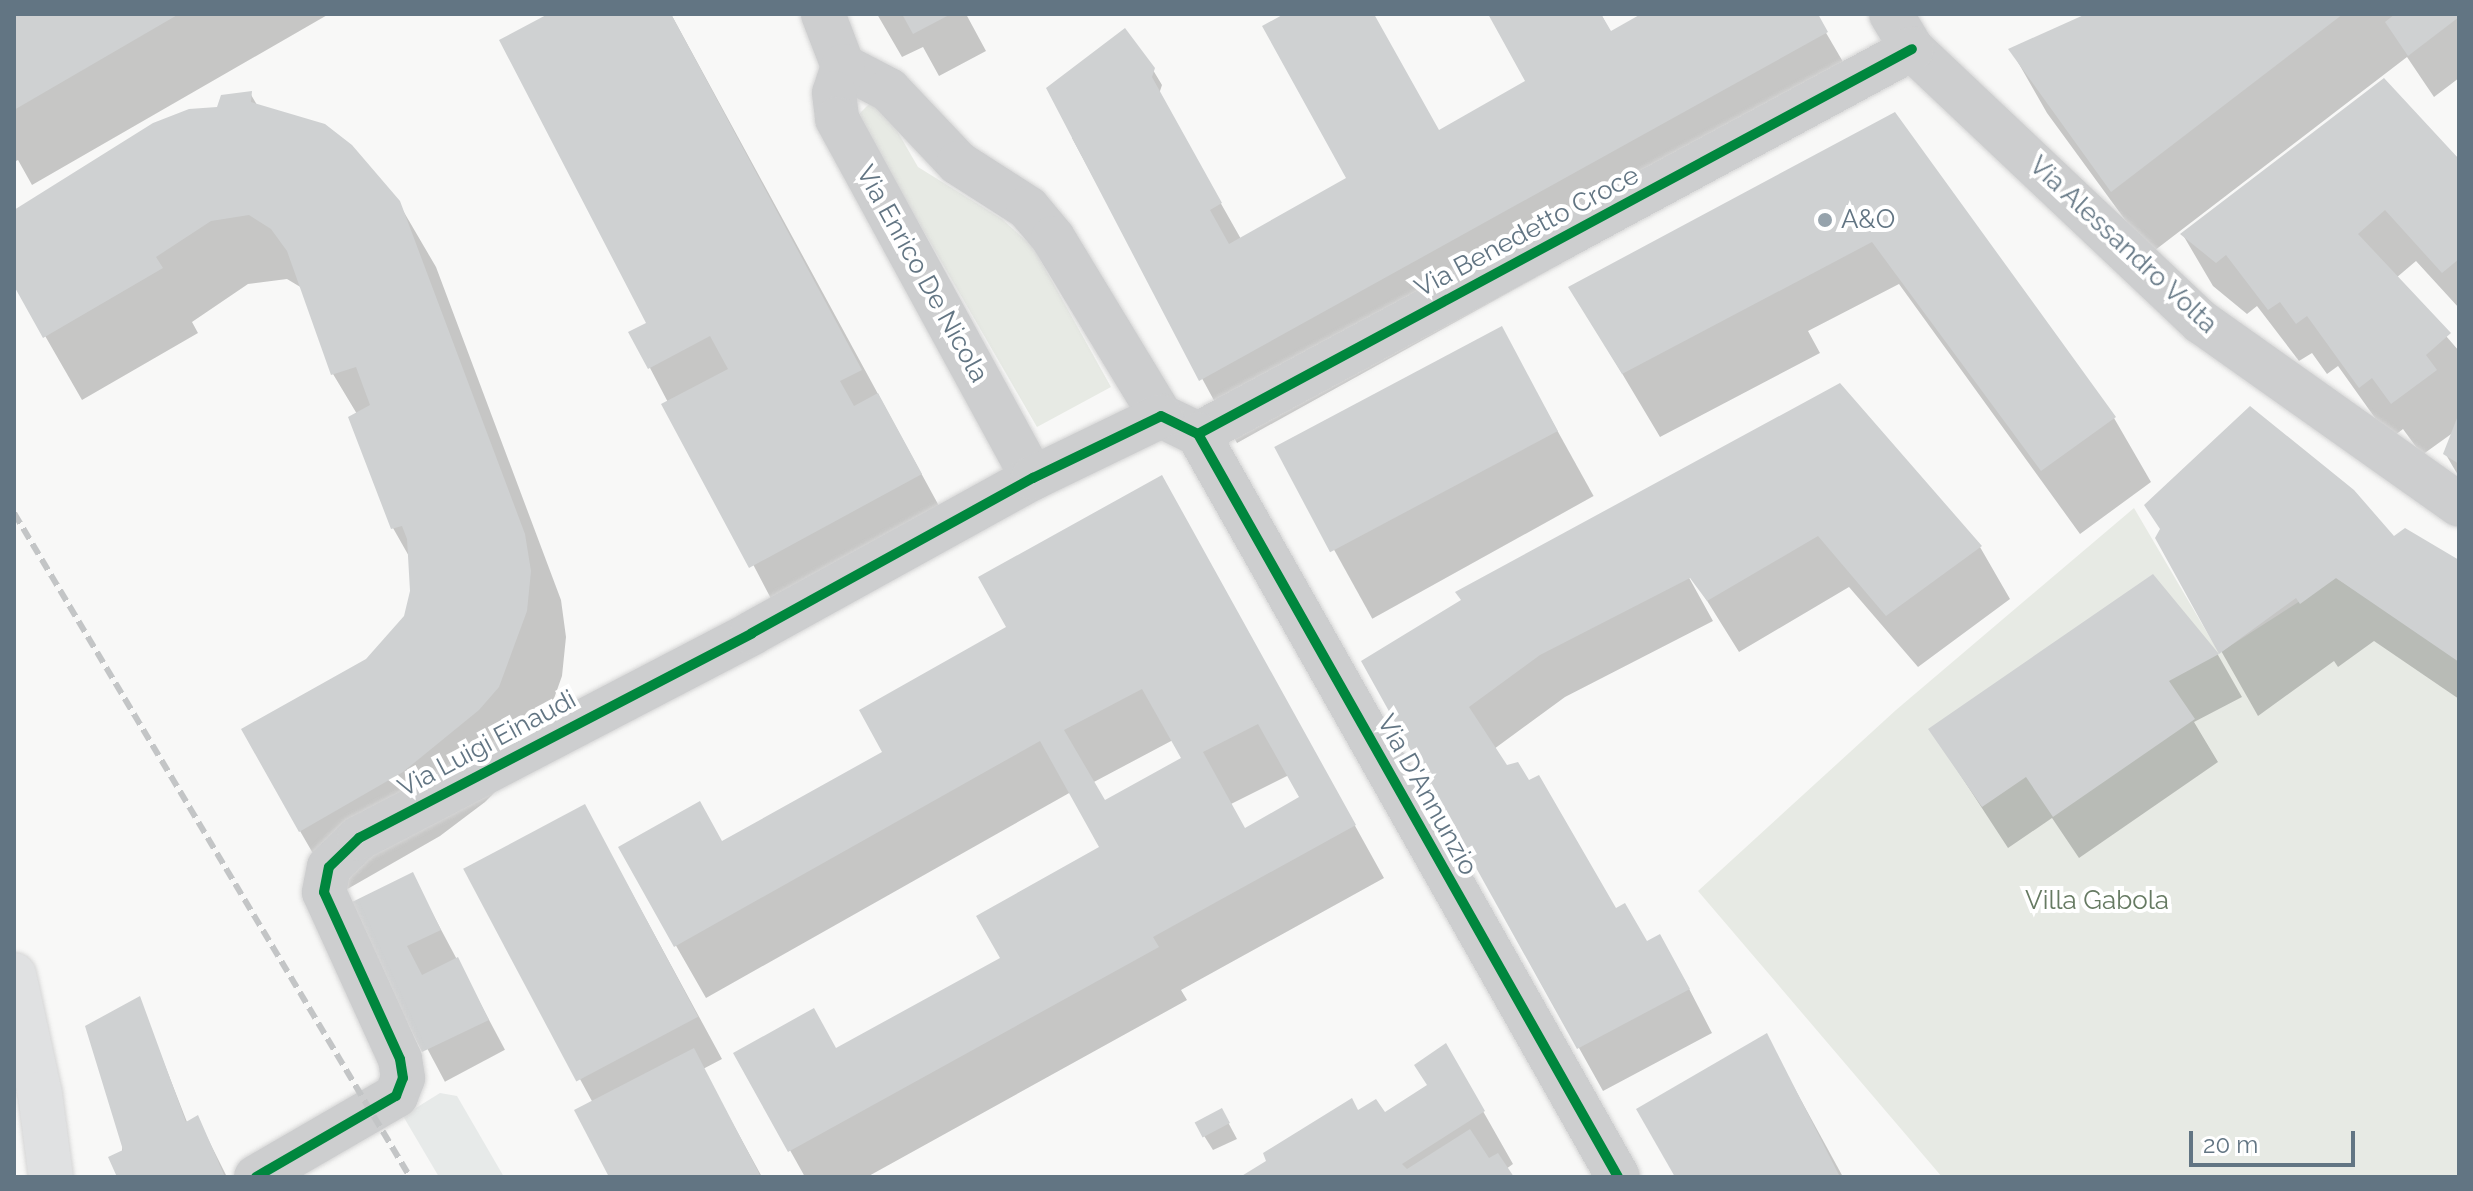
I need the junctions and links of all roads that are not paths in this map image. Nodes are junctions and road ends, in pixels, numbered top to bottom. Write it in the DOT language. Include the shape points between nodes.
graph roads {
  1 [pos="823,14"];
  2 [pos="1902,31"];
  3 [pos="843,66"];
  4 [pos="1180,425"];
  5 [pos="1033,478"];
  6 [pos="2459,505"];
  7 [pos="14,975"];
  8 [pos="51,1177"];
  9 [pos="256,1177"];
  10 [pos="1618,1177"];
  1 -- 3 [label="street"];
  2 -- 4 [label="street, Via Benedetto Croce"];
  2 -- 6 [label="street, Via Alessandro Volta" via="2201,322"];
  3 -- 4 [label="street" via="889,90 958,163 1028,208"];
  3 -- 5 [label="street, Via Enrico De Nicola" via="834,93 837,119"];
  4 -- 5 [label="street, Via Benedetto Croce"];
  4 -- 10 [label="street, Via D'Annunzio"];
  5 -- 9 [label="street, Via Luigi Einaudi" via="752,633 359,838 329,867 324,892 396,1048 403,1078 396,1096"];
  7 -- 8 [label="highway" via="40,1094"];
}
